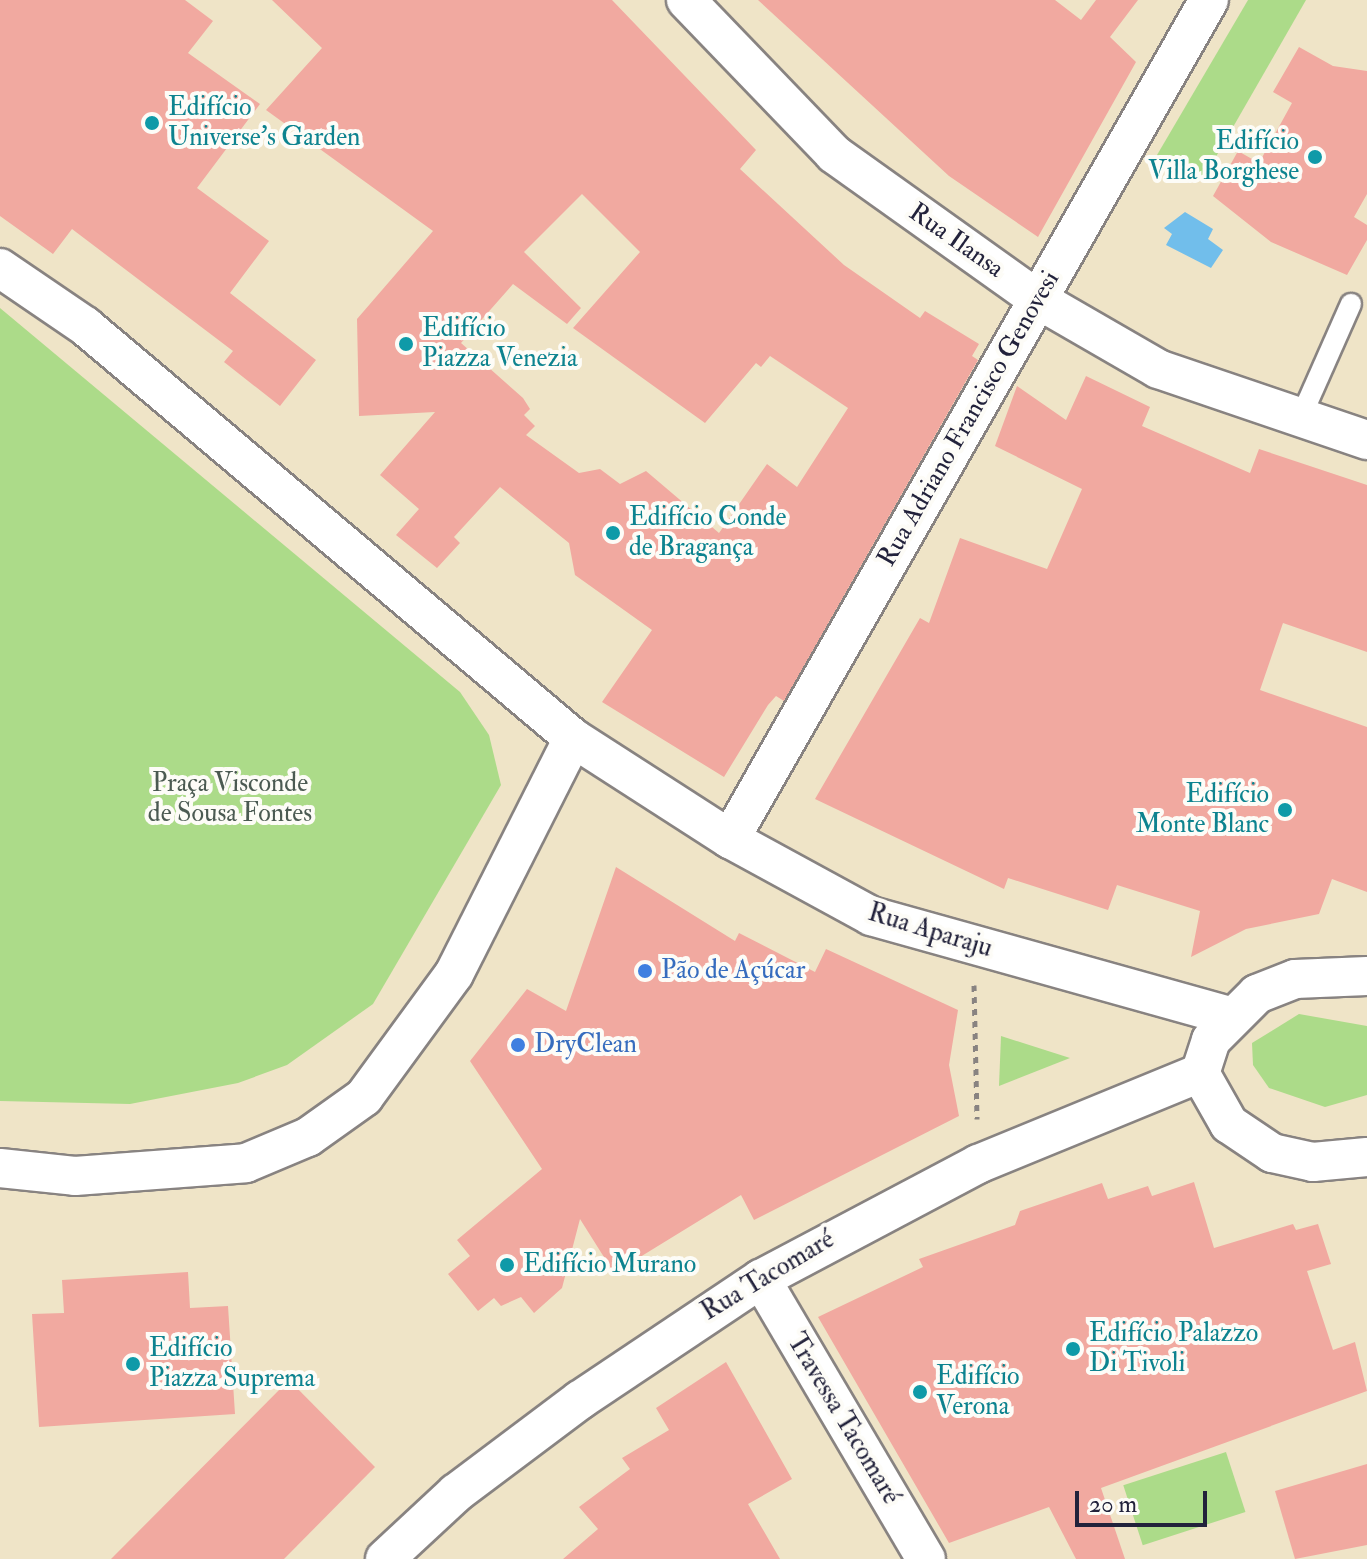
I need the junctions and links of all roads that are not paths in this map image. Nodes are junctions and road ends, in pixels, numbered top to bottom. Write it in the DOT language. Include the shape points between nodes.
graph roads {
  1 [pos="686,0"];
  2 [pos="1209,0"];
  3 [pos="0,268"];
  4 [pos="1037,299"];
  5 [pos="1351,304"];
  6 [pos="1300,419"];
  7 [pos="1367,440"];
  8 [pos="573,738"];
  9 [pos="730,839"];
  10 [pos="1367,976"];
  11 [pos="1229,1016"];
  12 [pos="1200,1073"];
  13 [pos="1367,1157"];
  14 [pos="0,1168"];
  15 [pos="761,1279"];
  16 [pos="385,1559"];
  17 [pos="926,1559"];
  1 -- 4 [label="street, Rua Ilansa" via="834,154"];
  2 -- 4 [label="street, Rua Adriano Francisco Genovesi"];
  3 -- 8 [label="street" via="85,326"];
  4 -- 6 [label="street, Rua Ilansa" via="1158,369"];
  4 -- 9 [label="street, Rua Adriano Francisco Genovesi"];
  5 -- 6 [label="lane"];
  6 -- 7 [label="street, Rua Ilansa"];
  8 -- 9 [label="street, Rua Aparaju"];
  8 -- 14 [label="street" via="454,974 364,1097 308,1137 246,1163 75,1176"];
  9 -- 11 [label="street, Rua Aparaju" via="871,916"];
  10 -- 11 [label="street" via="1295,979 1257,994"];
  11 -- 12 [label="street"];
  12 -- 13 [label="street" via="1229,1124 1272,1153 1313,1162"];
  12 -- 15 [label="street, Rua Tacomaré" via="978,1164"];
  15 -- 16 [label="street, Rua Tacomaré" via="555,1419 456,1493"];
  15 -- 17 [label="street, Travessa Tacomaré"];
}
